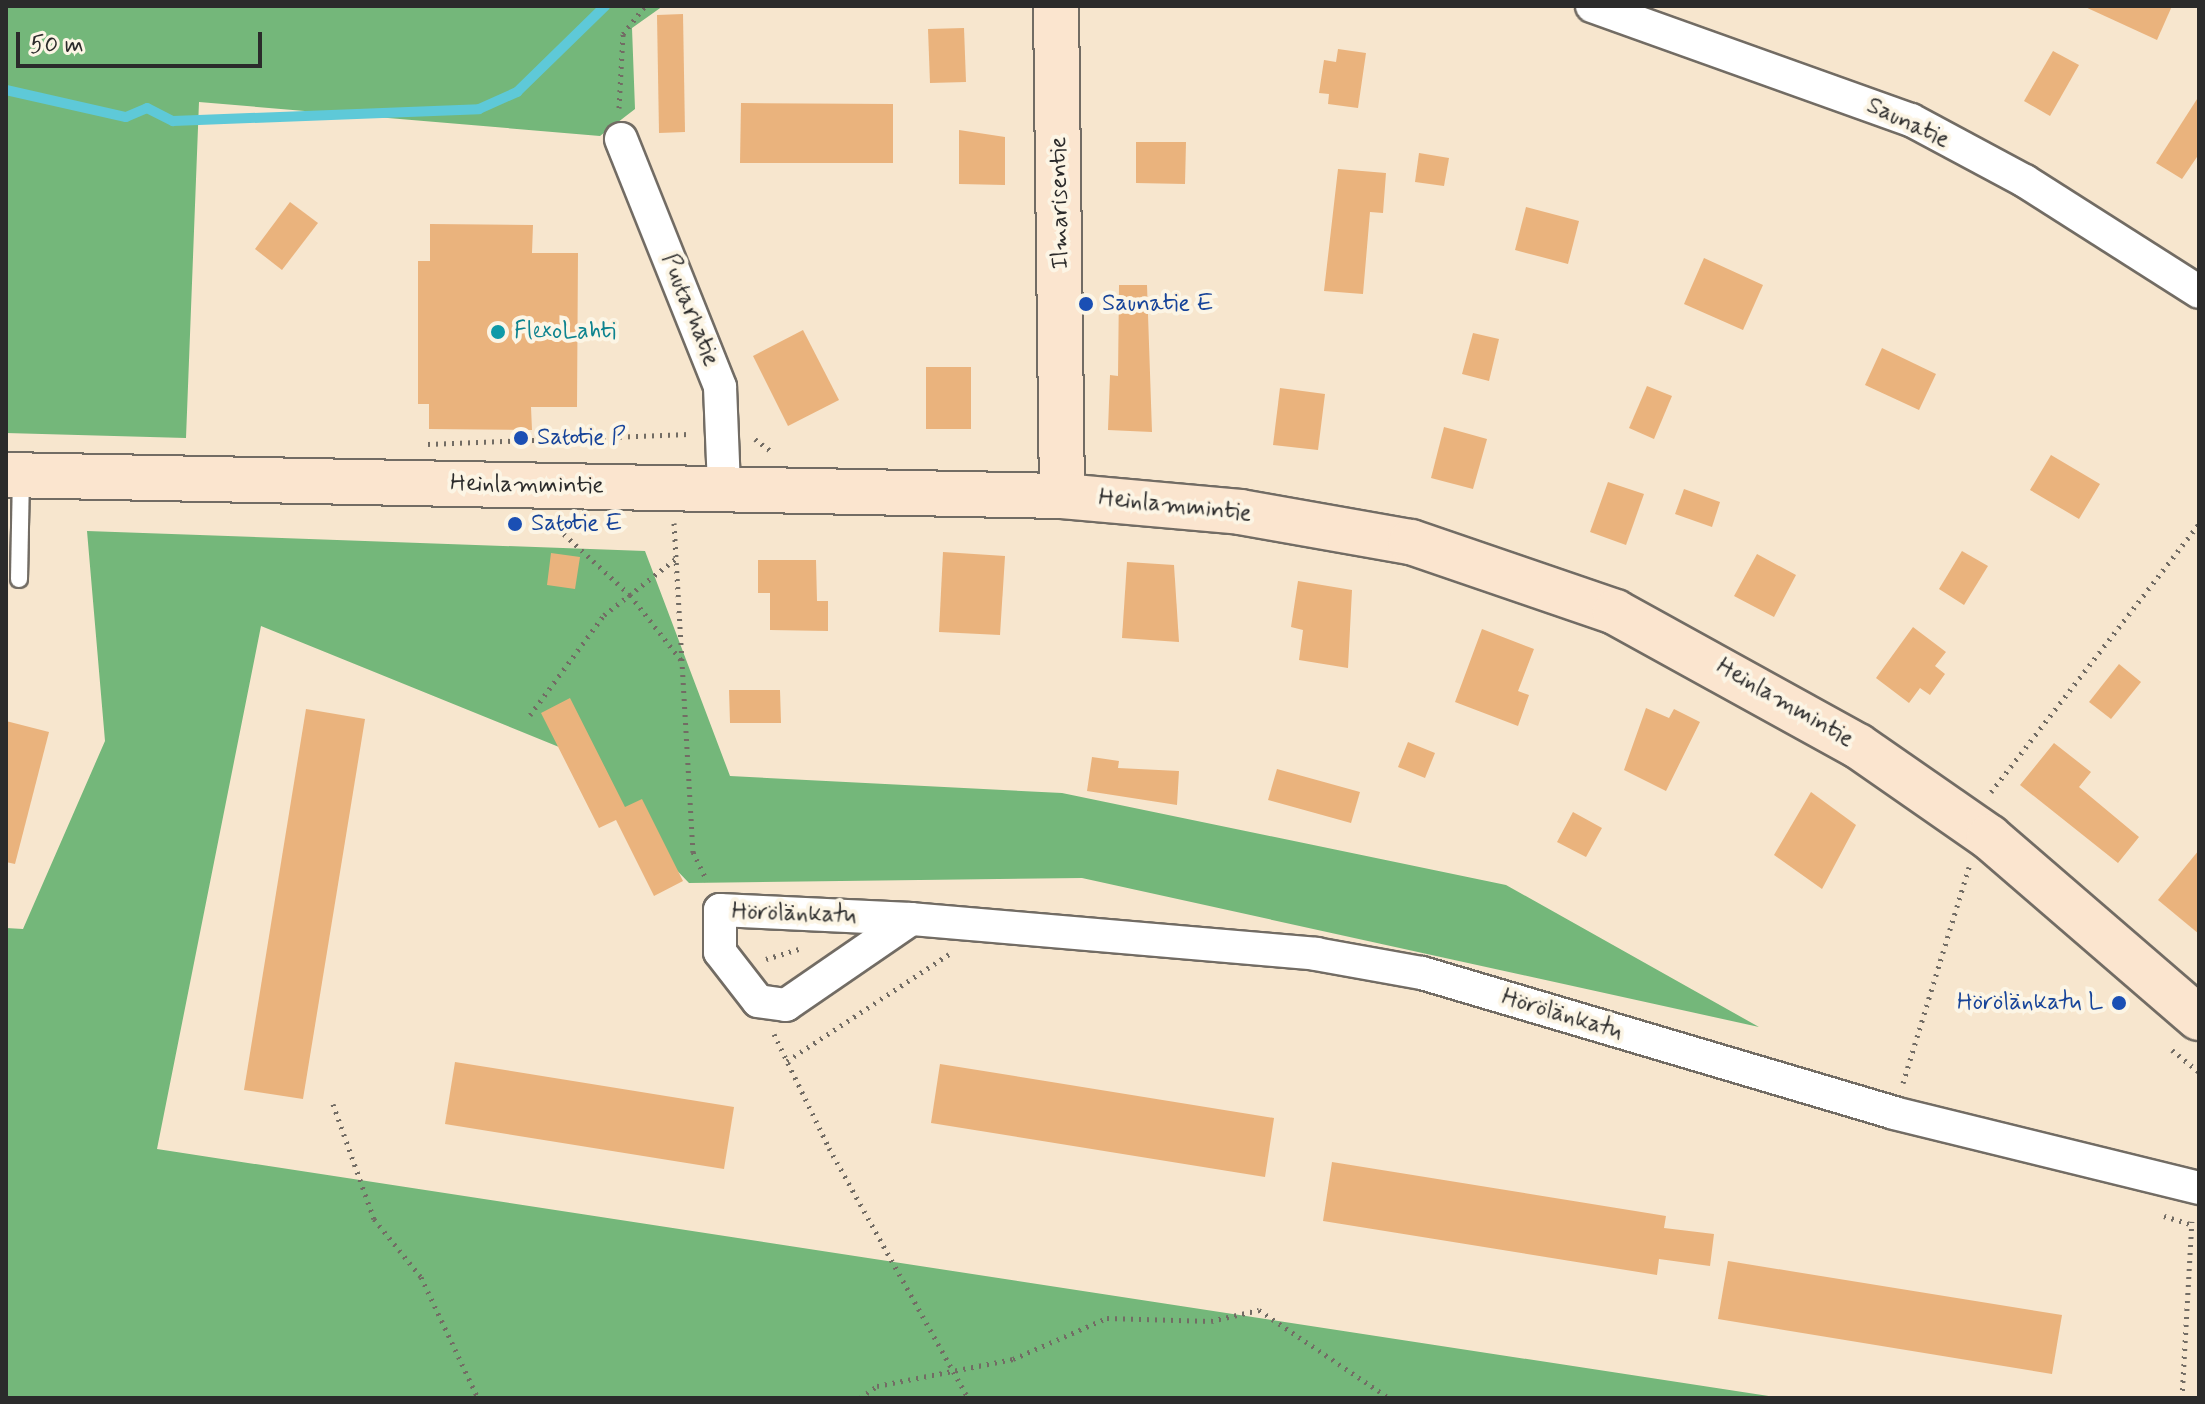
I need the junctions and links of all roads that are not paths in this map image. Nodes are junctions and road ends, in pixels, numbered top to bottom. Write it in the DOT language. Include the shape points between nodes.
graph roads {
  1 [pos="1056,6"];
  2 [pos="1592,6"];
  3 [pos="621,139"];
  4 [pos="2199,292"];
  5 [pos="14,476"];
  6 [pos="724,488"];
  7 [pos="1062,496"];
  8 [pos="19,579"];
  9 [pos="911,919"];
  10 [pos="2199,1018"];
  11 [pos="2199,1188"];
  1 -- 7 [label="street, Ilmarisentie"];
  2 -- 4 [label="street, Saunatie" via="1911,120 2025,181"];
  3 -- 6 [label="street, Puutarhatie" via="720,387"];
  5 -- 6 [label="street, Heinlammintie"];
  5 -- 8 [label="lane"];
  6 -- 7 [label="street, Heinlammintie"];
  7 -- 10 [label="street, Heinlammintie" via="1322,523 1441,551 1615,612 1858,746 1989,837"];
  9 -- 9 [label="street, Hörölänkatu" via="786,1005 758,1001 720,952 720,910"];
  9 -- 11 [label="street, Hörölänkatu" via="1191,941 1422,973 1894,1113"];
}
